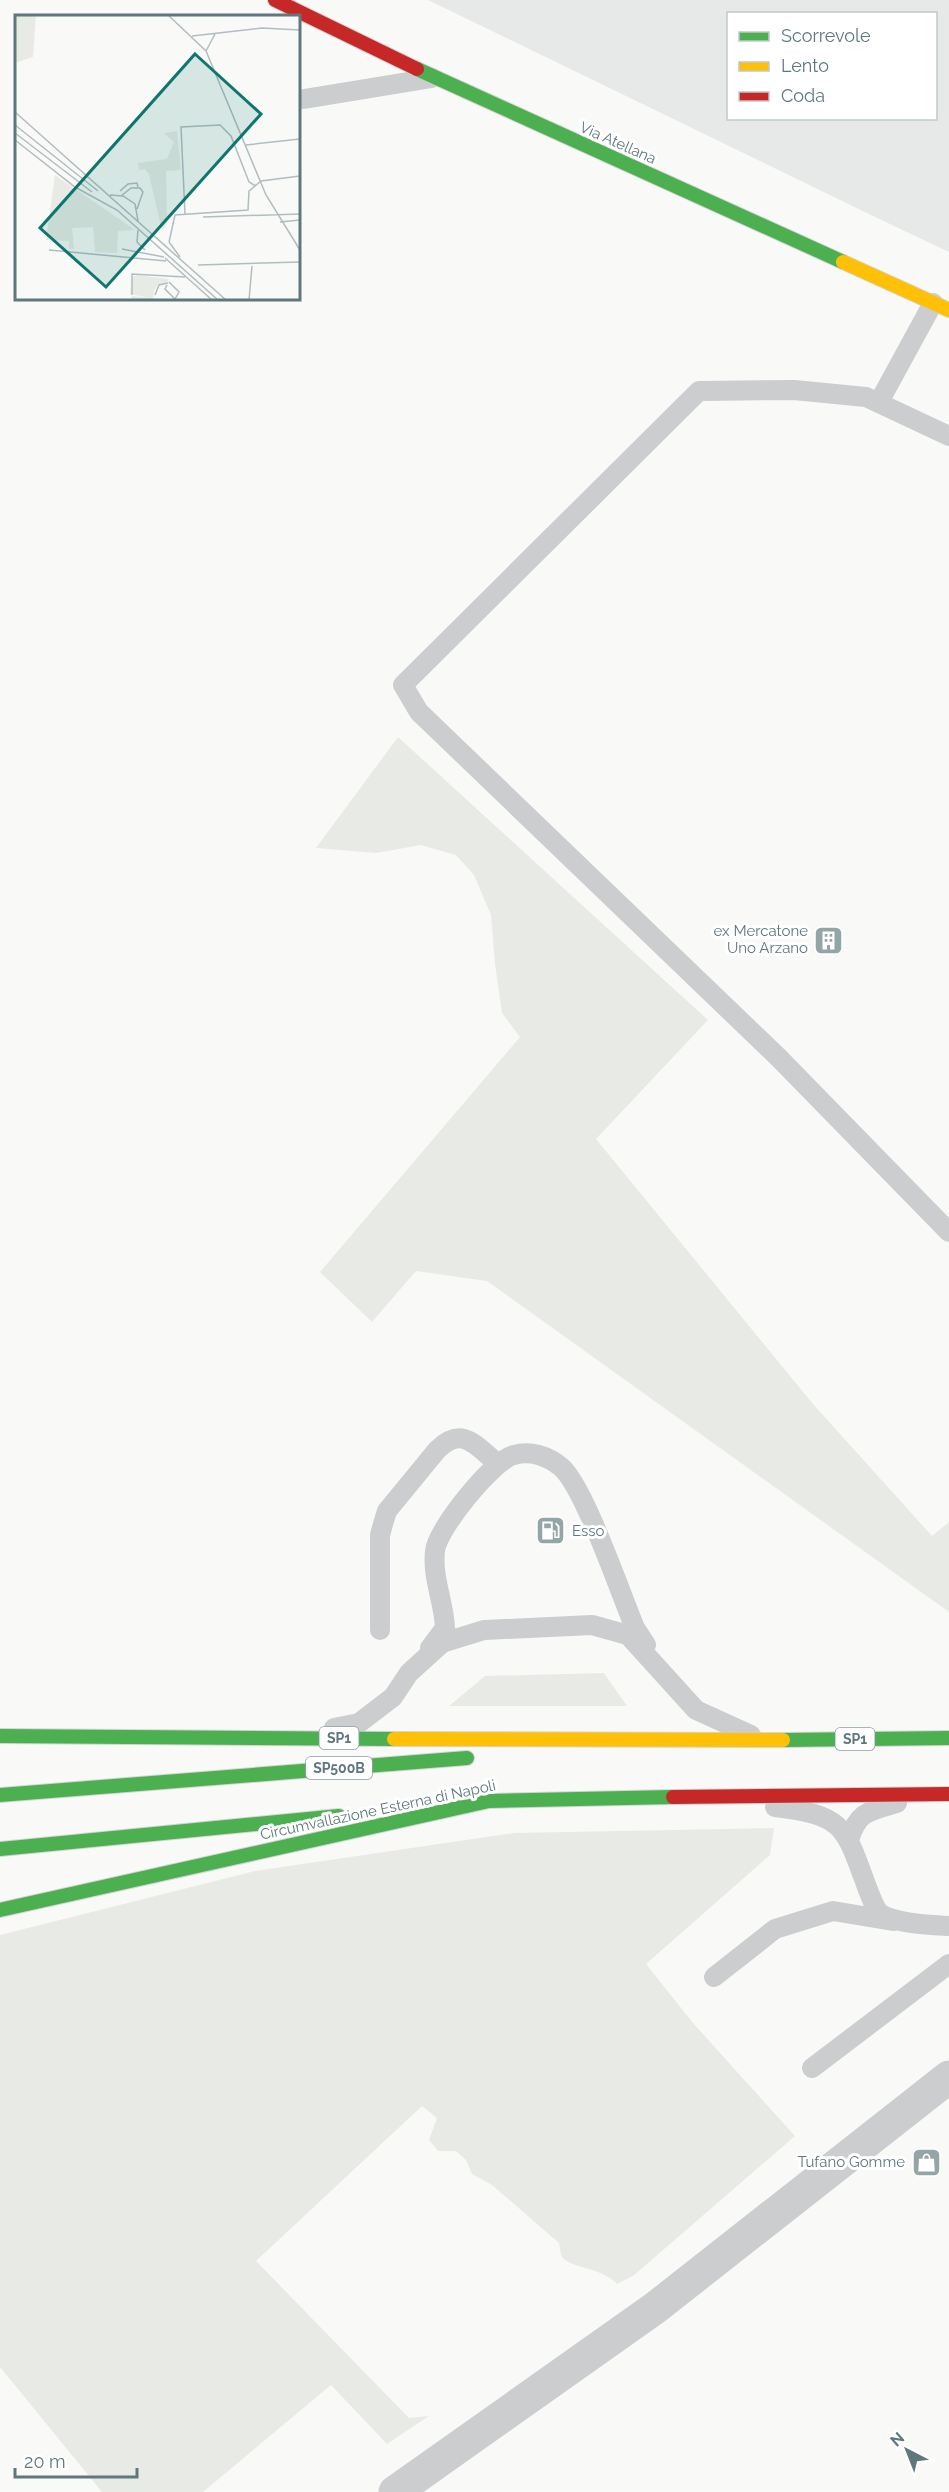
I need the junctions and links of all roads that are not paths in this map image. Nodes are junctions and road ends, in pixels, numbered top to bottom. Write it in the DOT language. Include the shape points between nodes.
graph roads {
  1 [pos="275,0"];
  2 [pos="435,78"];
  3 [pos="304,99"];
  4 [pos="941,306"];
  5 [pos="879,402"];
  6 [pos="949,436"];
  7 [pos="949,1232"];
  8 [pos="497,1463"];
  9 [pos="380,1630"];
  10 [pos="658,1666"];
  11 [pos="409,1673"];
  12 [pos="0,1736"];
  13 [pos="294,1737"];
  14 [pos="949,1738"];
  15 [pos="761,1740"];
  16 [pos="678,1741"];
  17 [pos="523,1753"];
  18 [pos="476,1757"];
  19 [pos="928,1794"];
  20 [pos="949,1794"];
  21 [pos="0,1795"];
  22 [pos="676,1797"];
  23 [pos="489,1801"];
  24 [pos="849,1840"];
  25 [pos="0,1849"];
  26 [pos="0,1910"];
  27 [pos="900,1922"];
  28 [pos="949,1926"];
  29 [pos="949,1964"];
  30 [pos="714,1977"];
  31 [pos="812,2068"];
  32 [pos="949,2077"];
  33 [pos="395,2492"];
  1 -- 2 [label="main road, Via Atellana"];
  2 -- 3 [label="lane"];
  2 -- 4 [label="main road, Via Atellana"];
  4 -- 5 [label="lane"];
  5 -- 6 [label="lane"];
  5 -- 7 [label="lane" via="866,397 794,390 699,391 403,685 419,712 779,1058"];
  8 -- 9 [label="lane" via="465,1438 455,1437 437,1450 387,1511 380,1535"];
  8 -- 10 [label="lane" via="513,1455 531,1453 562,1468 581,1498 635,1628"];
  8 -- 11 [label="lane" via="444,1526 435,1549 435,1571 445,1628"];
  10 -- 11 [label="lane" via="628,1635 592,1625 483,1630 442,1643"];
  10 -- 15 [label="lane" via="696,1710"];
  11 -- 13 [label="lane" via="393,1697 359,1723"];
  12 -- 13 [label="main road, SP1"];
  13 -- 16 [label="main road, SP1"];
  14 -- 15 [label="main road, SP1"];
  15 -- 16 [label="main road, SP1"];
  16 -- 17 [label="main road"];
  18 -- 21 [label="main road, SP500B"];
  19 -- 20 [label="main road, Circumvallazione Esterna di Napoli"];
  19 -- 22 [label="main road, Circumvallazione Esterna di Napoli"];
  19 -- 24 [label="lane" via="864,1813 854,1824"];
  22 -- 23 [label="main road, Circumvallazione Esterna di Napoli"];
  22 -- 24 [label="lane" via="827,1817 840,1826"];
  23 -- 25 [label="main road"];
  23 -- 26 [label="main road, Circumvallazione Esterna di Napoli"];
  24 -- 27 [label="lane" via="880,1913"];
  27 -- 28 [label="lane"];
  27 -- 30 [label="lane" via="833,1911 775,1929"];
  29 -- 31 [label="lane"];
  32 -- 33 [label="street" via="655,2308"];
}
